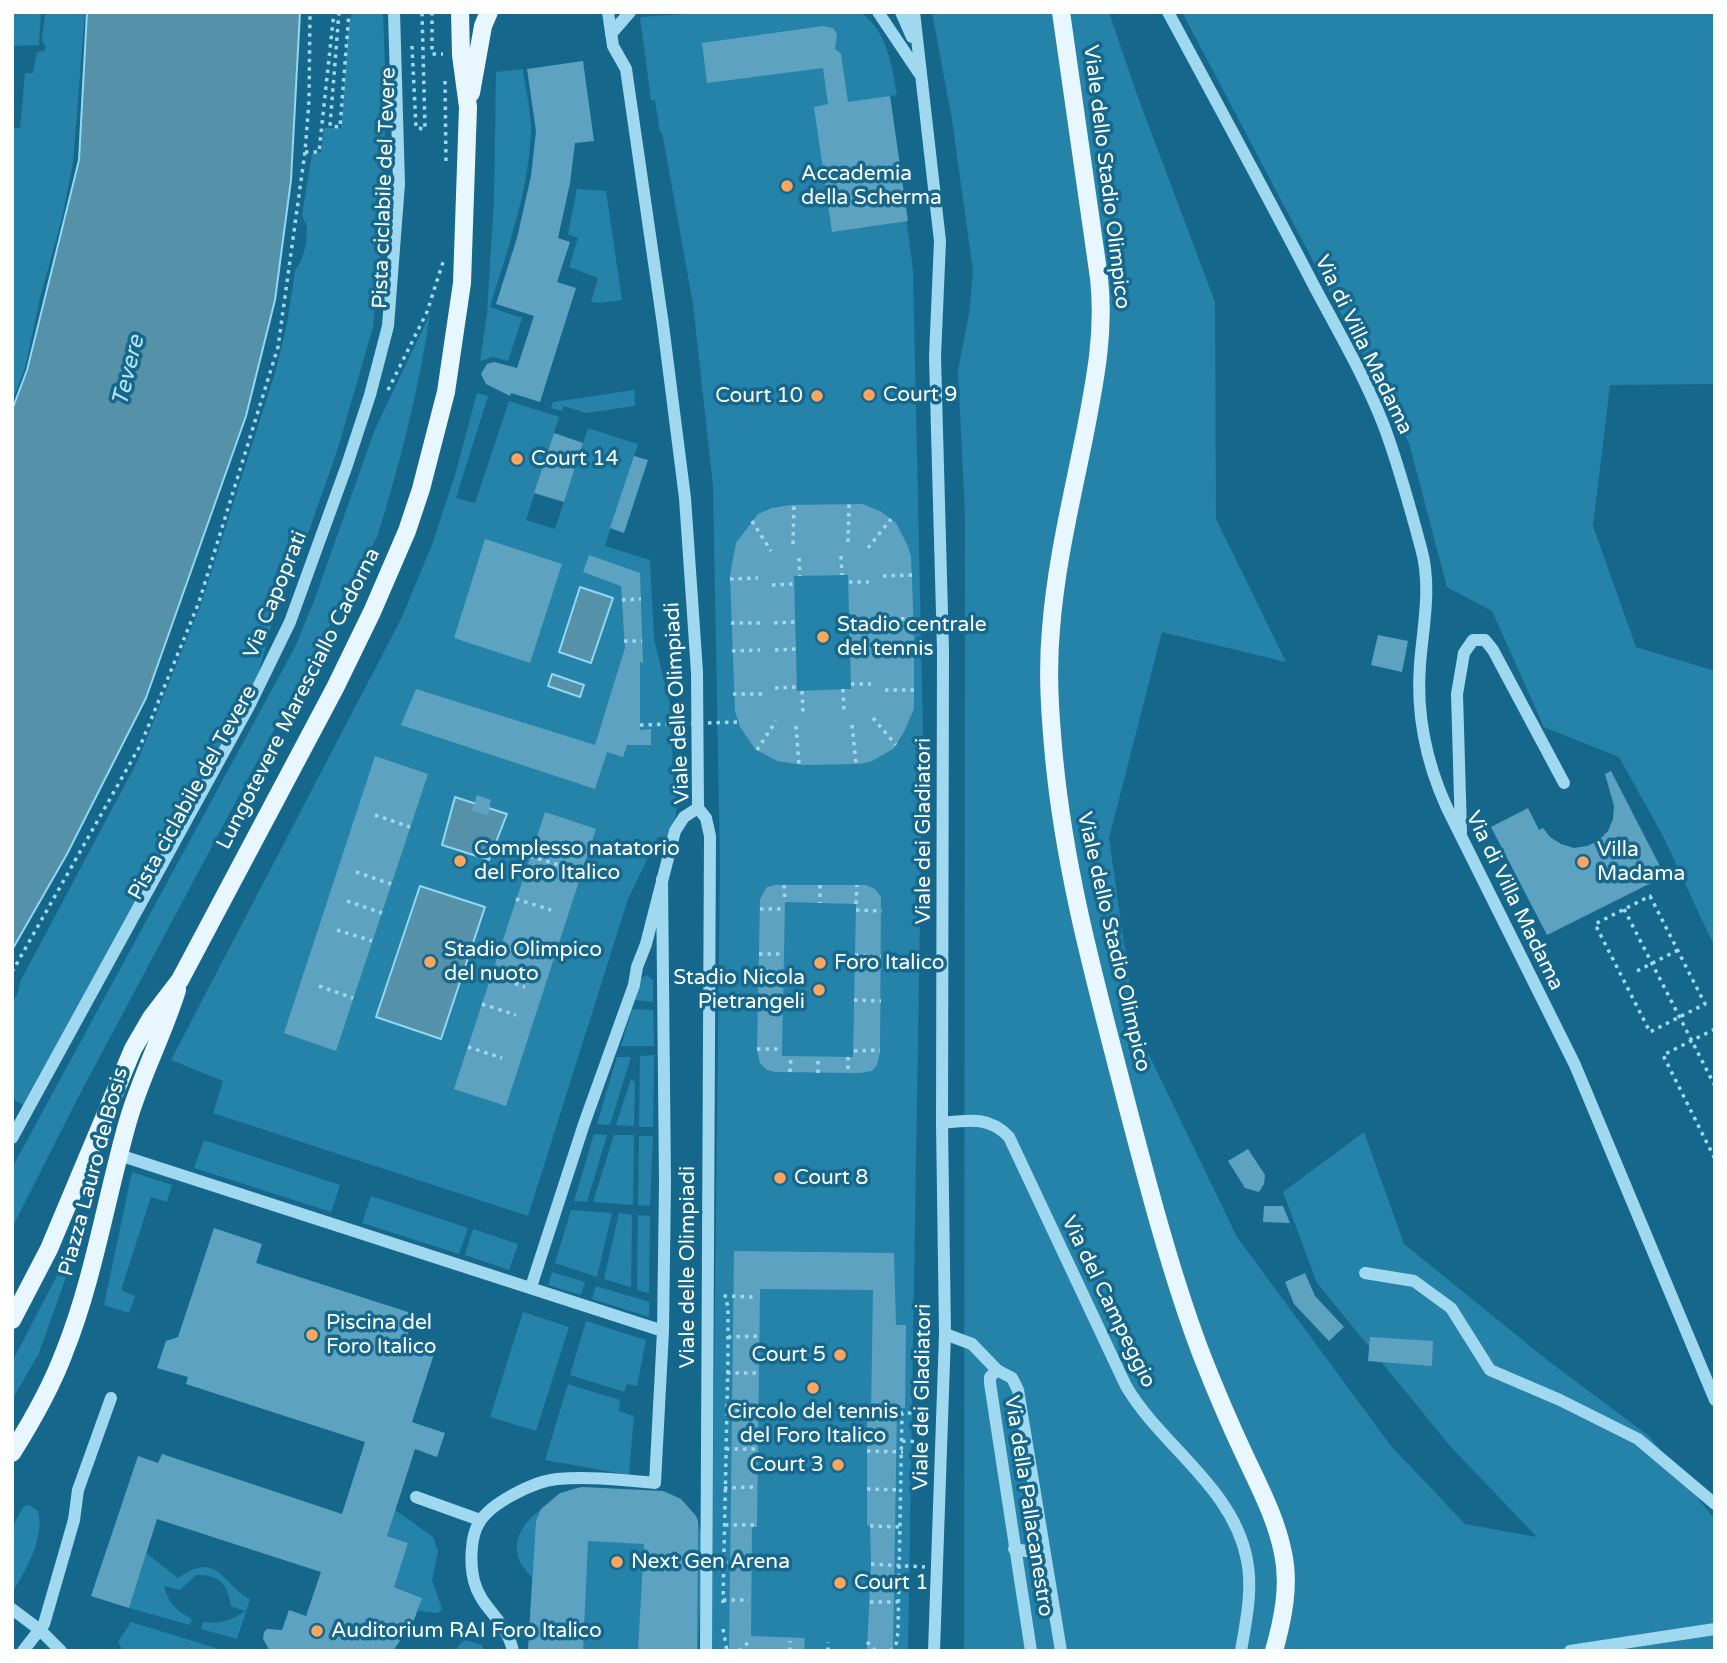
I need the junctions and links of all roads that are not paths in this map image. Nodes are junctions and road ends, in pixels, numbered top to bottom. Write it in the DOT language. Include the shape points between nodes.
graph roads {
  1 [pos="394,12"];
  2 [pos="460,12"];
  3 [pos="489,12"];
  4 [pos="608,12"];
  5 [pos="630,12"];
  6 [pos="878,12"];
  7 [pos="901,12"];
  8 [pos="914,12"];
  9 [pos="1061,12"];
  10 [pos="1168,12"];
  11 [pos="611,34"];
  12 [pos="918,54"];
  13 [pos="921,76"];
  14 [pos="468,107"];
  15 [pos="1564,783"];
  16 [pos="698,808"];
  17 [pos="1461,835"];
  18 [pos="663,879"];
  19 [pos="180,980"];
  20 [pos="942,1123"];
  21 [pos="12,1138"];
  22 [pos="119,1155"];
  23 [pos="1365,1273"];
  24 [pos="531,1287"];
  25 [pos="12,1320"];
  26 [pos="945,1330"];
  27 [pos="663,1331"];
  28 [pos="997,1370"];
  29 [pos="111,1398"];
  30 [pos="1715,1400"];
  31 [pos="12,1453"];
  32 [pos="416,1497"];
  33 [pos="1715,1504"];
  34 [pos="480,1520"];
  35 [pos="1014,1549"];
  36 [pos="1044,1554"];
  37 [pos="12,1609"];
  38 [pos="42,1627"];
  39 [pos="1715,1629"];
  40 [pos="23,1651"];
  41 [pos="61,1651"];
  42 [pos="513,1651"];
  43 [pos="706,1651"];
  44 [pos="934,1651"];
  45 [pos="1031,1651"];
  46 [pos="1061,1651"];
  47 [pos="1241,1651"];
  48 [pos="1274,1651"];
  49 [pos="1570,1651"];
  1 -- 21 [label="street, Via Capoprati" via="399,184 388,326 347,465 290,622 249,706"];
  2 -- 14 [label="main road, Lungotevere Maresciallo Cadorna"];
  3 -- 14 [label="main road"];
  4 -- 11 [label="street, Viale delle Olimpiadi"];
  5 -- 11 [label="street"];
  6 -- 13 [label="street"];
  7 -- 12 [label="street"];
  8 -- 12 [label="street, Viale dei Gladiatori"];
  9 -- 48 [label="main road, Viale dello Stadio Olimpico" via="1102,317 1100,355 1050,635 1059,811 1077,909 1177,1281 1281,1545 1286,1584"];
  10 -- 17 [label="street, Via di Villa Madama" via="1363,379 1389,440 1426,574 1419,685 1422,734 1437,785"];
  11 -- 16 [label="street, Viale delle Olimpiadi" via="626,69 685,498 697,672"];
  12 -- 13 [label="street, Viale dei Gladiatori"];
  13 -- 20 [label="street, Viale dei Gladiatori" via="940,241 935,357 943,650"];
  14 -- 19 [label="main road, Lungotevere Maresciallo Cadorna" via="462,283 446,392 421,489 400,549 356,645"];
  15 -- 17 [label="street" via="1493,650 1485,640 1473,640 1464,653 1457,694"];
  16 -- 18 [label="street" via="677,827"];
  16 -- 43 [label="street, Viale delle Olimpiadi" via="710,836"];
  17 -- 30 [label="street, Via di Villa Madama" via="1575,1065"];
  18 -- 24 [label="street" via="634,985"];
  18 -- 27 [label="street"];
  19 -- 22 [label="main road, Piazza Lauro de Bosis"];
  19 -- 25 [label="main road, Piazza Lauro de Bosis" via="133,1049 49,1249"];
  20 -- 26 [label="street, Viale dei Gladiatori"];
  20 -- 47 [label="street, Via del Campeggio" via="986,1121 1009,1137 1131,1395 1229,1512 1248,1570"];
  22 -- 24 [label="street"];
  22 -- 31 [label="main road, Piazza Lauro de Bosis" via="72,1331 53,1380"];
  23 -- 33 [label="street" via="1414,1281 1451,1308 1490,1370 1638,1439"];
  24 -- 27 [label="street"];
  26 -- 28 [label="street" via="972,1344"];
  26 -- 44 [label="street, Viale dei Gladiatori"];
  27 -- 34 [label="street" via="654,1483 549,1480 516,1494"];
  28 -- 35 [label="street, Via della Pallacanestro" via="989,1383"];
  28 -- 36 [label="street, Via della Pallacanestro" via="1012,1378 1018,1390"];
  29 -- 38 [label="street" via="78,1490 74,1520"];
  32 -- 34 [label="street"];
  34 -- 42 [label="street" via="473,1545 473,1580 506,1630"];
  35 -- 36 [label="street"];
  35 -- 45 [label="street, Via della Pallacanestro"];
  36 -- 46 [label="street, Via della Pallacanestro"];
  37 -- 38 [label="street"];
  38 -- 40 [label="street"];
  38 -- 41 [label="street"];
  39 -- 49 [label="street"];
}
